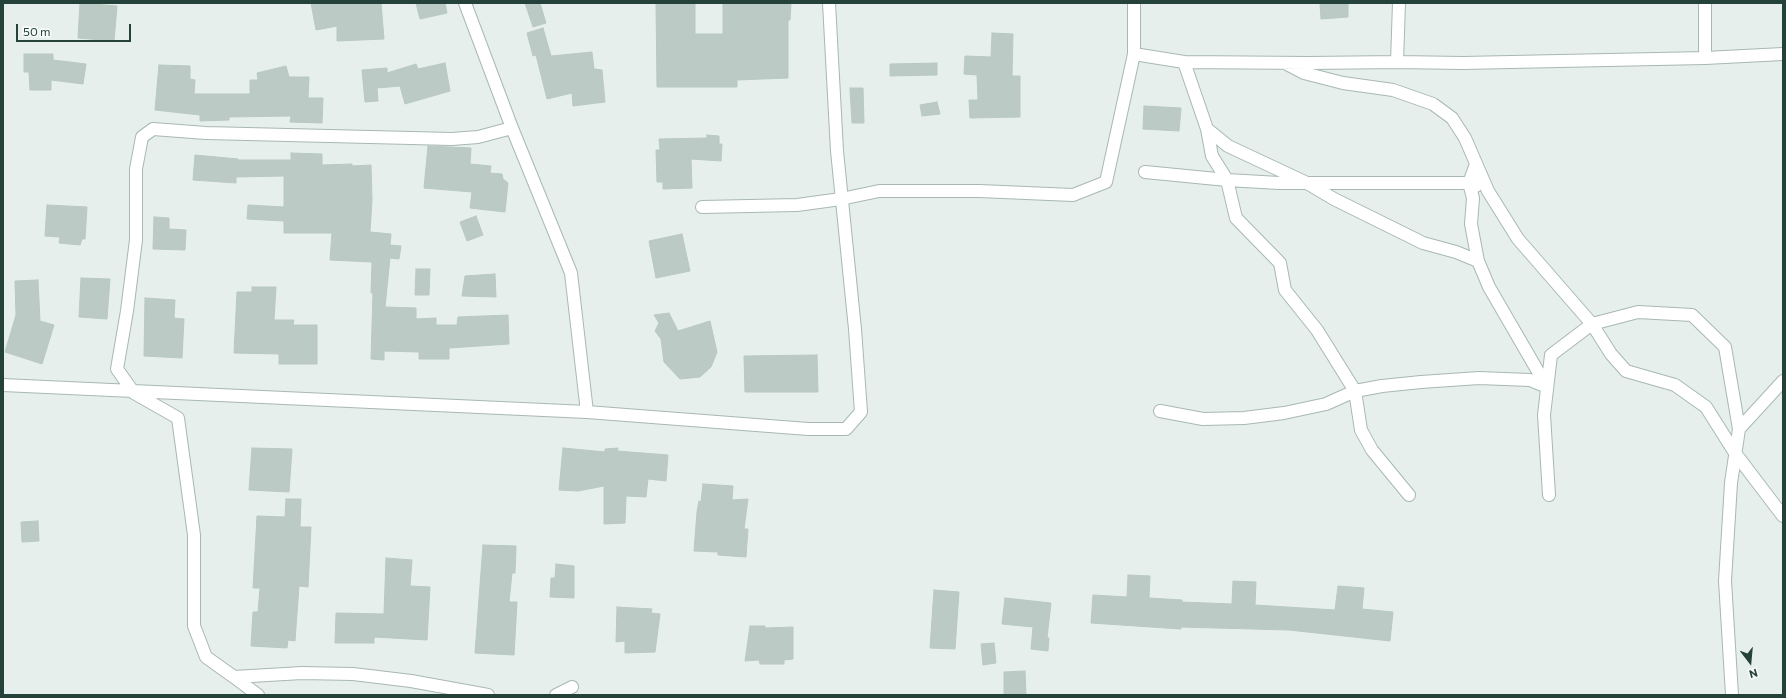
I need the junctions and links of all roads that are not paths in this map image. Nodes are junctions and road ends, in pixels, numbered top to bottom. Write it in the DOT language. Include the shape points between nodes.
graph roads {
  1 [pos="465,3"];
  2 [pos="829,3"];
  3 [pos="1134,3"];
  4 [pos="1399,3"];
  5 [pos="1705,3"];
  6 [pos="1134,54"];
  7 [pos="1783,54"];
  8 [pos="1705,58"];
  9 [pos="1184,62"];
  10 [pos="1397,62"];
  11 [pos="1285,63"];
  12 [pos="512,128"];
  13 [pos="1207,129"];
  14 [pos="1476,164"];
  15 [pos="1145,172"];
  16 [pos="1227,180"];
  17 [pos="1307,183"];
  18 [pos="1469,183"];
  19 [pos="1488,191"];
  20 [pos="841,199"];
  21 [pos="702,207"];
  22 [pos="1478,261"];
  23 [pos="1592,324"];
  24 [pos="1783,381"];
  25 [pos="3,385"];
  26 [pos="1547,387"];
  27 [pos="1355,391"];
  28 [pos="134,393"];
  29 [pos="1160,411"];
  30 [pos="587,412"];
  31 [pos="1739,428"];
  32 [pos="1736,453"];
  33 [pos="1409,495"];
  34 [pos="1550,495"];
  35 [pos="1783,516"];
  36 [pos="234,677"];
  37 [pos="572,688"];
  38 [pos="468,693"];
  39 [pos="258,695"];
  40 [pos="488,695"];
  41 [pos="556,695"];
  42 [pos="1732,695"];
  1 -- 12 [label="street"];
  2 -- 20 [label="street"];
  3 -- 6 [label="street"];
  4 -- 10 [label="street"];
  5 -- 8 [label="street"];
  6 -- 9 [label="street"];
  6 -- 20 [label="street" via="1106,182 1073,195 979,191 879,191"];
  7 -- 8 [label="street"];
  8 -- 10 [label="street"];
  9 -- 11 [label="street"];
  9 -- 13 [label="street"];
  10 -- 11 [label="street"];
  11 -- 14 [label="street" via="1304,73 1343,83 1393,90 1433,104 1452,118 1466,138"];
  12 -- 28 [label="street" via="478,137 452,139 153,129 142,137 136,169 136,240 117,369"];
  12 -- 30 [label="street" via="571,273"];
  13 -- 16 [label="street" via="1212,156"];
  13 -- 17 [label="street" via="1228,146"];
  14 -- 18 [label="street"];
  14 -- 19 [label="street"];
  15 -- 16 [label="street"];
  16 -- 17 [label="street"];
  16 -- 27 [label="street" via="1236,218 1280,263 1285,290 1317,330"];
  17 -- 18 [label="street"];
  17 -- 22 [label="street" via="1423,243"];
  18 -- 19 [label="street"];
  18 -- 22 [label="street" via="1473,198 1471,224"];
  19 -- 23 [label="street" via="1518,240"];
  20 -- 21 [label="street" via="797,205"];
  20 -- 30 [label="street" via="861,412 846,429 808,429"];
  22 -- 26 [label="street" via="1489,287"];
  23 -- 26 [label="street" via="1551,355"];
  23 -- 31 [label="street" via="1638,312 1692,316 1725,347"];
  23 -- 32 [label="street" via="1611,354 1626,371 1676,385 1706,407"];
  24 -- 31 [label="street"];
  25 -- 28 [label="street"];
  26 -- 27 [label="street" via="1530,380 1479,378 1421,382"];
  26 -- 34 [label="street" via="1544,415"];
  27 -- 29 [label="street" via="1326,404 1244,418 1203,419"];
  27 -- 33 [label="street" via="1360,430 1372,450"];
  28 -- 30 [label="street"];
  28 -- 36 [label="street" via="178,418 194,535 194,626 206,657"];
  31 -- 32 [label="street"];
  32 -- 35 [label="street"];
  32 -- 42 [label="street" via="1731,483 1725,582"];
  36 -- 38 [label="street" via="302,673 353,674 411,681"];
  36 -- 39 [label="street"];
  37 -- 41 [label="street"];
  38 -- 40 [label="street"];
}
